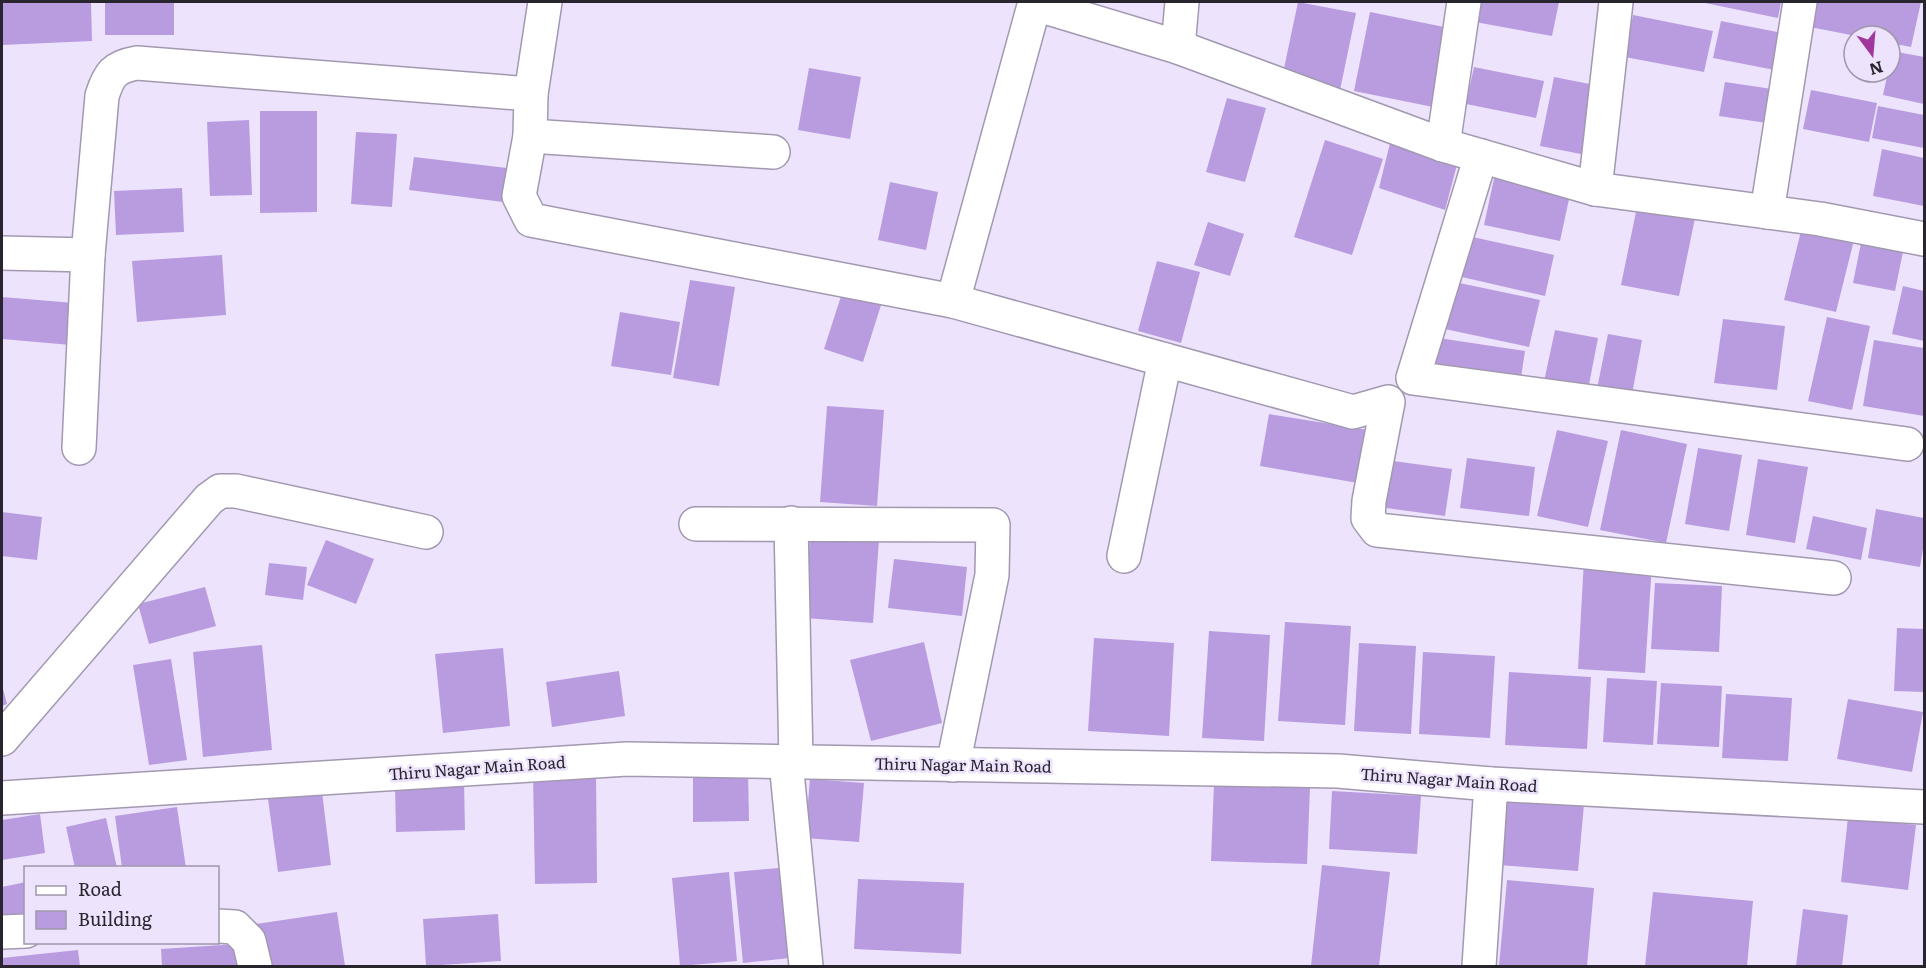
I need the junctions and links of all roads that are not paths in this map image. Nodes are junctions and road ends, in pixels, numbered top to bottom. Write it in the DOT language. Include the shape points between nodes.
graph roads {
  1 [pos="545,2"];
  2 [pos="1182,2"];
  3 [pos="1464,2"];
  4 [pos="1616,2"];
  5 [pos="1800,2"];
  6 [pos="1035,3"];
  7 [pos="1178,47"];
  8 [pos="531,94"];
  9 [pos="530,136"];
  10 [pos="1443,145"];
  11 [pos="773,152"];
  12 [pos="1481,156"];
  13 [pos="1595,189"];
  14 [pos="1767,212"];
  15 [pos="1924,239"];
  16 [pos="2,253"];
  17 [pos="88,255"];
  18 [pos="953,301"];
  19 [pos="1165,360"];
  20 [pos="1907,444"];
  21 [pos="80,448"];
  22 [pos="791,523"];
  23 [pos="696,524"];
  24 [pos="426,532"];
  25 [pos="1124,556"];
  26 [pos="1834,578"];
  27 [pos="2,739"];
  28 [pos="791,762"];
  29 [pos="953,765"];
  30 [pos="1491,784"];
  31 [pos="2,798"];
  32 [pos="1924,807"];
  33 [pos="219,926"];
  34 [pos="24,931"];
  35 [pos="2,932"];
  36 [pos="252,954"];
  37 [pos="806,966"];
  38 [pos="1479,966"];
  1 -- 8 [label="street"];
  2 -- 7 [label="street"];
  3 -- 10 [label="street"];
  4 -- 13 [label="street"];
  5 -- 14 [label="street"];
  6 -- 7 [label="street"];
  6 -- 18 [label="street"];
  7 -- 10 [label="street"];
  8 -- 9 [label="street"];
  8 -- 17 [label="street" via="137,63 121,66 107,78 102,96"];
  9 -- 11 [label="street"];
  9 -- 18 [label="street" via="519,196 531,220"];
  10 -- 12 [label="street"];
  12 -- 13 [label="street"];
  12 -- 20 [label="street" via="1413,378"];
  13 -- 14 [label="street"];
  14 -- 15 [label="street"];
  16 -- 17 [label="street"];
  17 -- 21 [label="street"];
  18 -- 19 [label="street"];
  19 -- 25 [label="street"];
  19 -- 26 [label="street" via="1353,412 1388,402 1368,510 1368,518 1377,530"];
  22 -- 23 [label="street"];
  22 -- 28 [label="street"];
  22 -- 29 [label="street" via="993,525 992,575"];
  24 -- 27 [label="street" via="236,491 220,491"];
  28 -- 29 [label="street, Thiru Nagar Main Road"];
  28 -- 31 [label="street, Thiru Nagar Main Road" via="627,759"];
  28 -- 37 [label="street"];
  29 -- 30 [label="street, Thiru Nagar Main Road" via="1338,771"];
  30 -- 32 [label="street, Thiru Nagar Main Road"];
  30 -- 38 [label="street"];
  33 -- 36 [label="street" via="235,927"];
  34 -- 35 [label="street"];
}
